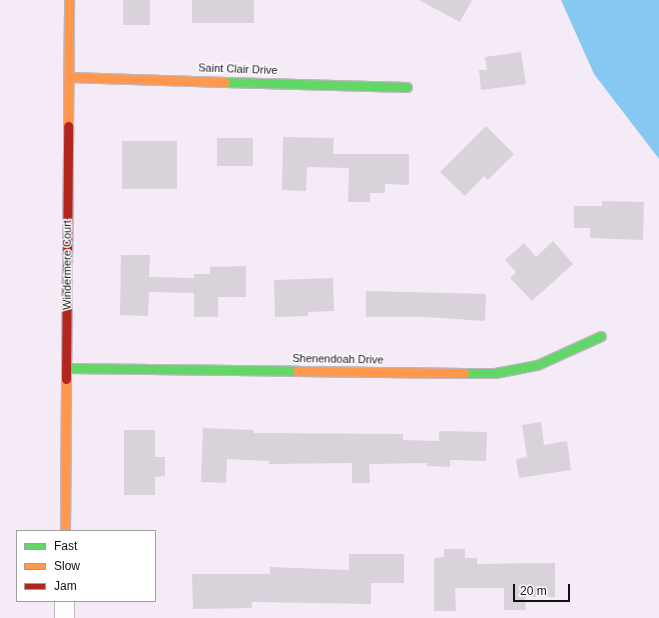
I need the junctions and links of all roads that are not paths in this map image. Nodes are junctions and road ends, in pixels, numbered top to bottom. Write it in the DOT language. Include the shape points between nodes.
graph roads {
  1 [pos="69,0"];
  2 [pos="69,77"];
  3 [pos="407,87"];
  4 [pos="601,336"];
  5 [pos="67,368"];
  6 [pos="65,530"];
  7 [pos="64,602"];
  8 [pos="64,618"];
  1 -- 2 [label="street, Windermere Court"];
  2 -- 3 [label="street, Saint Clair Drive"];
  2 -- 5 [label="street, Windermere Court"];
  4 -- 5 [label="street, Shenendoah Drive" via="537,365 495,374"];
  5 -- 6 [label="street, Windermere Court"];
  7 -- 8 [label="street"];
}
